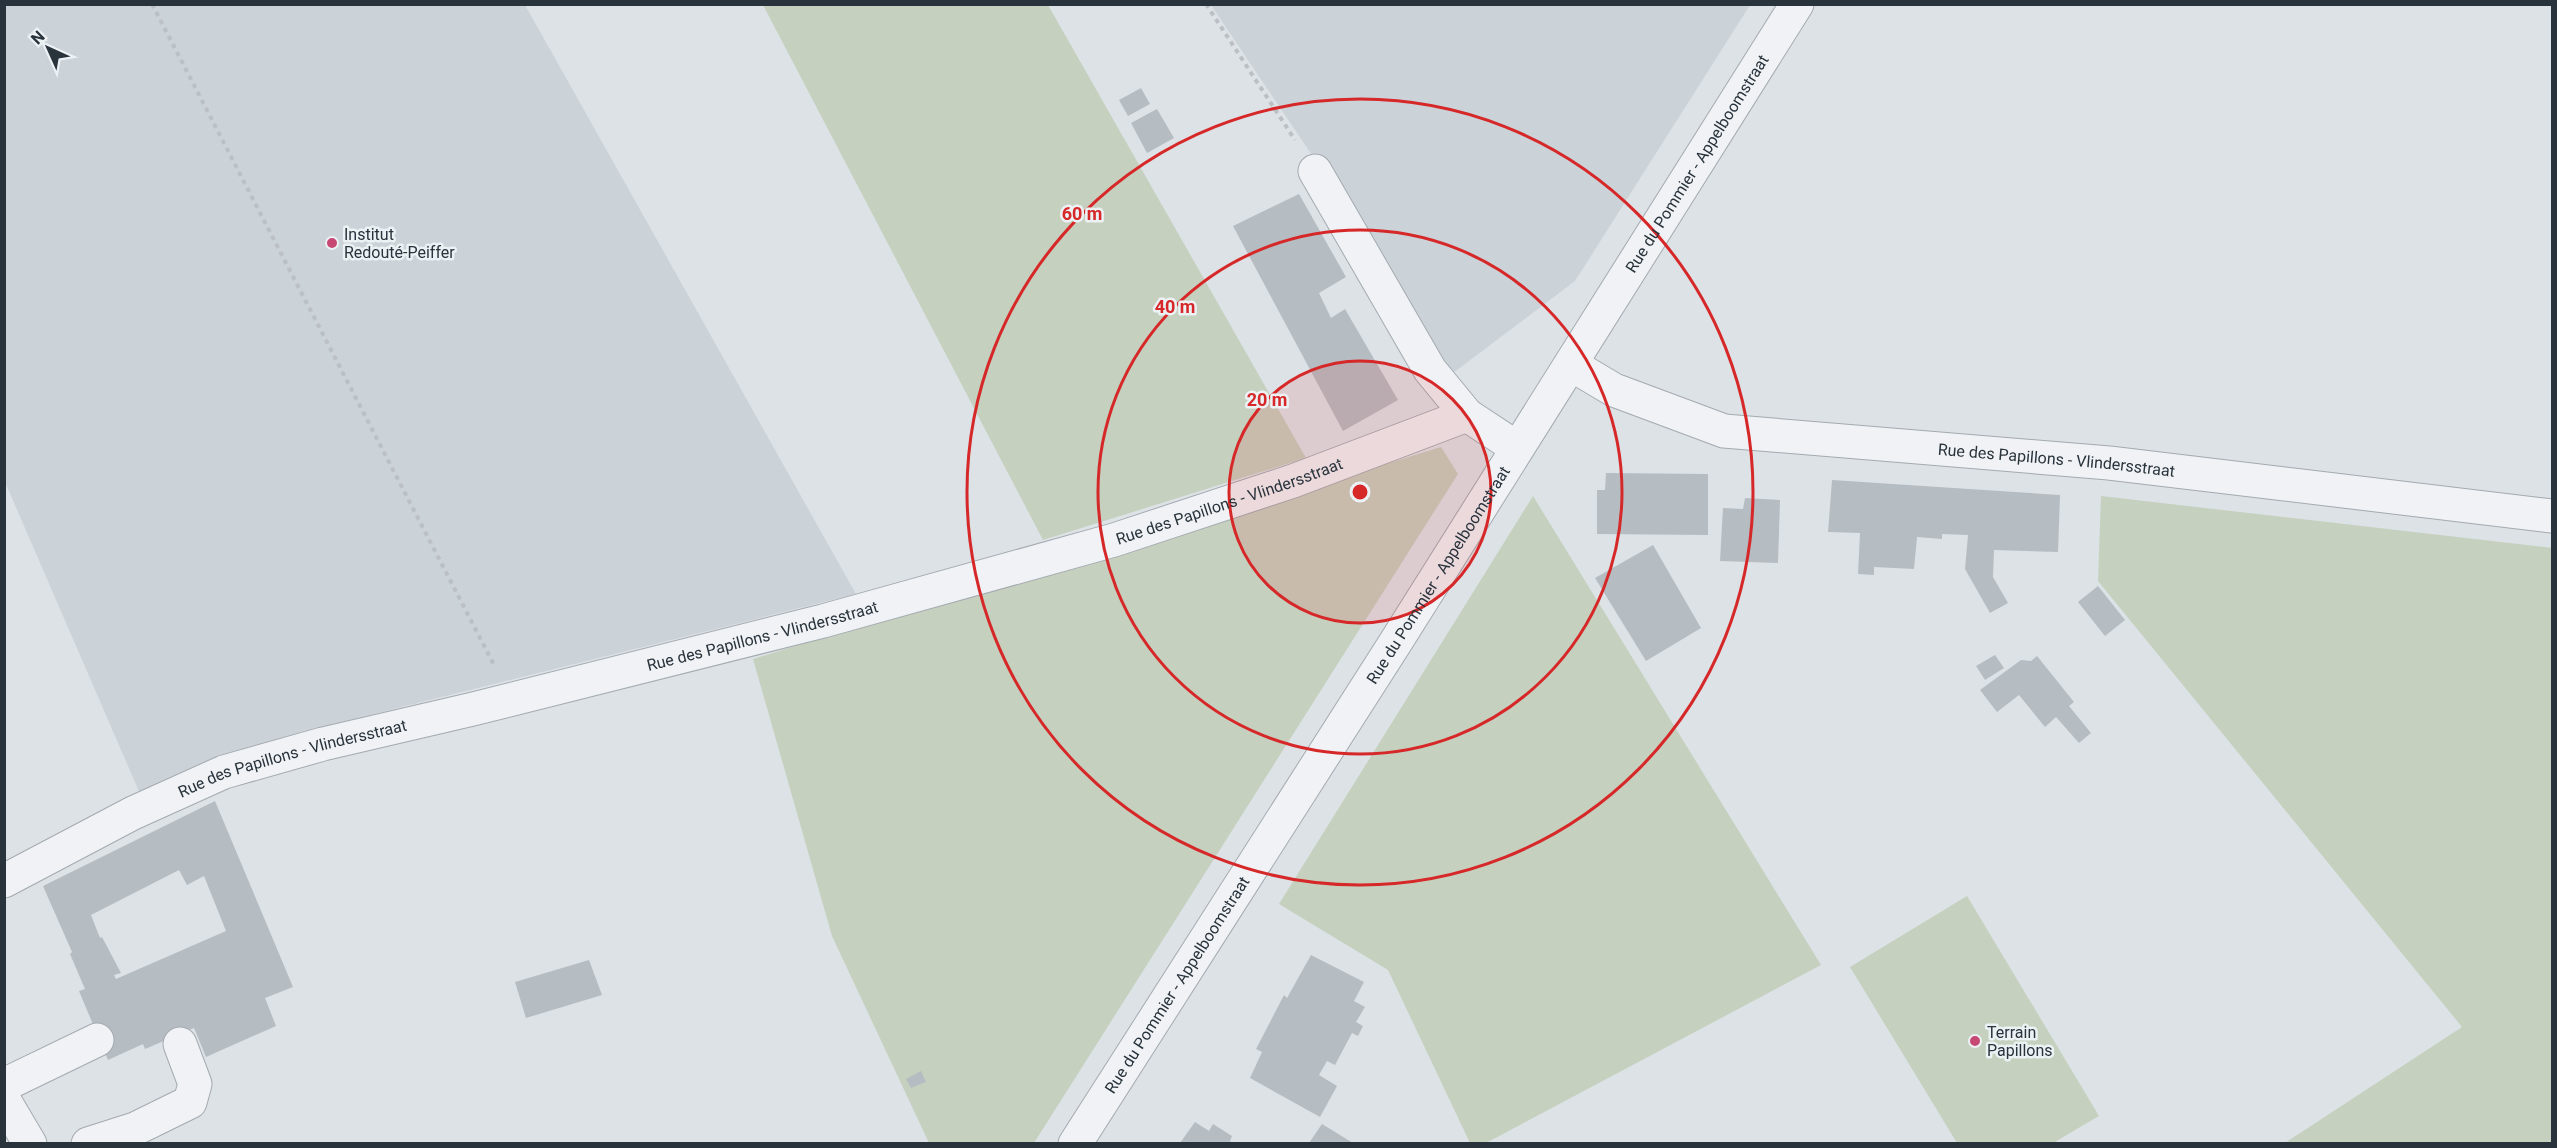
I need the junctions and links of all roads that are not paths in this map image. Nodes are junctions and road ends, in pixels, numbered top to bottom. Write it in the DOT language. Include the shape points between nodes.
graph roads {
  1 [pos="1797,4"];
  2 [pos="1315,171"];
  3 [pos="1572,365"];
  4 [pos="1467,415"];
  5 [pos="1517,448"];
  6 [pos="2553,516"];
  7 [pos="4,881"];
  8 [pos="97,1040"];
  9 [pos="180,1044"];
  10 [pos="4,1085"];
  11 [pos="4,1100"];
  12 [pos="30,1143"];
  13 [pos="88,1143"];
  14 [pos="1075,1143"];
  1 -- 3 [label="street, Rue du Pommier - Appelboomstraat"];
  2 -- 4 [label="street" via="1430,370"];
  3 -- 5 [label="street, Rue du Pommier - Appelboomstraat"];
  3 -- 6 [label="street, Rue des Papillons - Vlindersstraat" via="1614,390 1724,431 2109,463"];
  4 -- 5 [label="street"];
  4 -- 7 [label="street, Rue des Papillons - Vlindersstraat" via="1293,481 1114,540 823,621 224,772 133,813"];
  5 -- 14 [label="street, Rue du Pommier - Appelboomstraat"];
  8 -- 10 [label="street"];
  9 -- 13 [label="street" via="195,1084 190,1102 135,1129"];
  11 -- 12 [label="street"];
}
